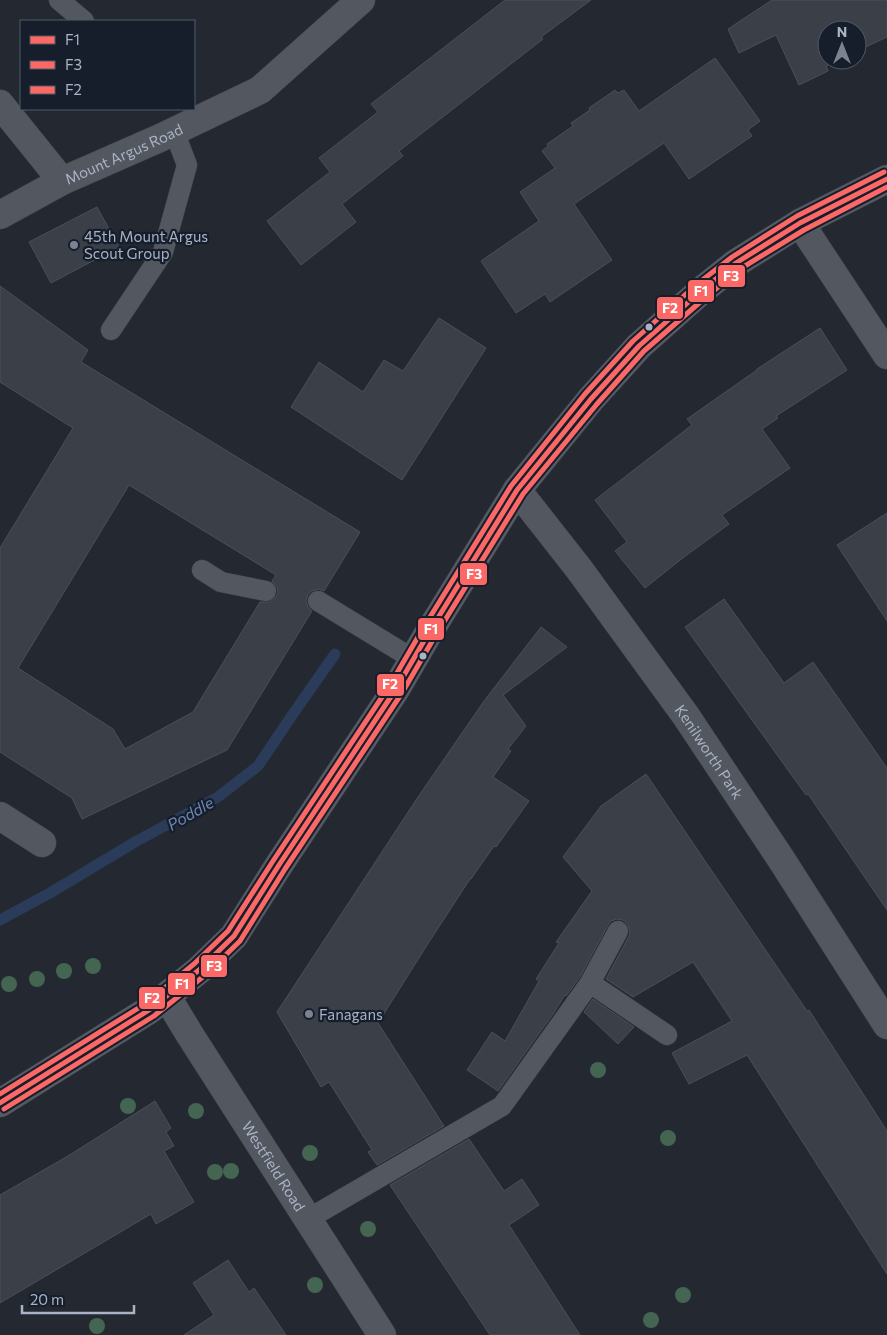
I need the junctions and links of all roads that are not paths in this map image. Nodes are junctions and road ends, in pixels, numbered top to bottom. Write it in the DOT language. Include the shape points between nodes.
graph roads {
  1 [pos="59,0"];
  2 [pos="353,2"];
  3 [pos="83,20"];
  4 [pos="0,104"];
  5 [pos="174,131"];
  6 [pos="887,179"];
  7 [pos="62,181"];
  8 [pos="0,215"];
  9 [pos="800,223"];
  10 [pos="111,330"];
  11 [pos="887,354"];
  12 [pos="517,490"];
  13 [pos="202,570"];
  14 [pos="266,591"];
  15 [pos="318,601"];
  16 [pos="413,659"];
  17 [pos="0,816"];
  18 [pos="42,843"];
  19 [pos="618,931"];
  20 [pos="590,983"];
  21 [pos="167,997"];
  22 [pos="887,1025"];
  23 [pos="667,1035"];
  24 [pos="0,1103"];
  25 [pos="308,1219"];
  26 [pos="382,1335"];
  1 -- 3 [label="lane"];
  2 -- 5 [label="street, Mount Argus Road" via="260,90"];
  4 -- 7 [label="street"];
  5 -- 7 [label="street, Mount Argus Road"];
  5 -- 10 [label="lane" via="187,165 163,252"];
  6 -- 9 [label="main road"];
  7 -- 8 [label="street, Mount Argus Road"];
  9 -- 11 [label="street"];
  9 -- 12 [label="main road" via="736,263 639,346"];
  12 -- 16 [label="main road"];
  12 -- 22 [label="street, Kenilworth Park" via="686,716"];
  13 -- 14 [label="lane" via="221,582"];
  15 -- 16 [label="lane"];
  16 -- 21 [label="main road" via="234,936"];
  17 -- 18 [label="street"];
  19 -- 20 [label="lane"];
  20 -- 23 [label="lane"];
  20 -- 25 [label="lane" via="502,1106"];
  21 -- 24 [label="main road"];
  21 -- 25 [label="street, Westfield Road"];
  25 -- 26 [label="street, Westfield Road"];
}
